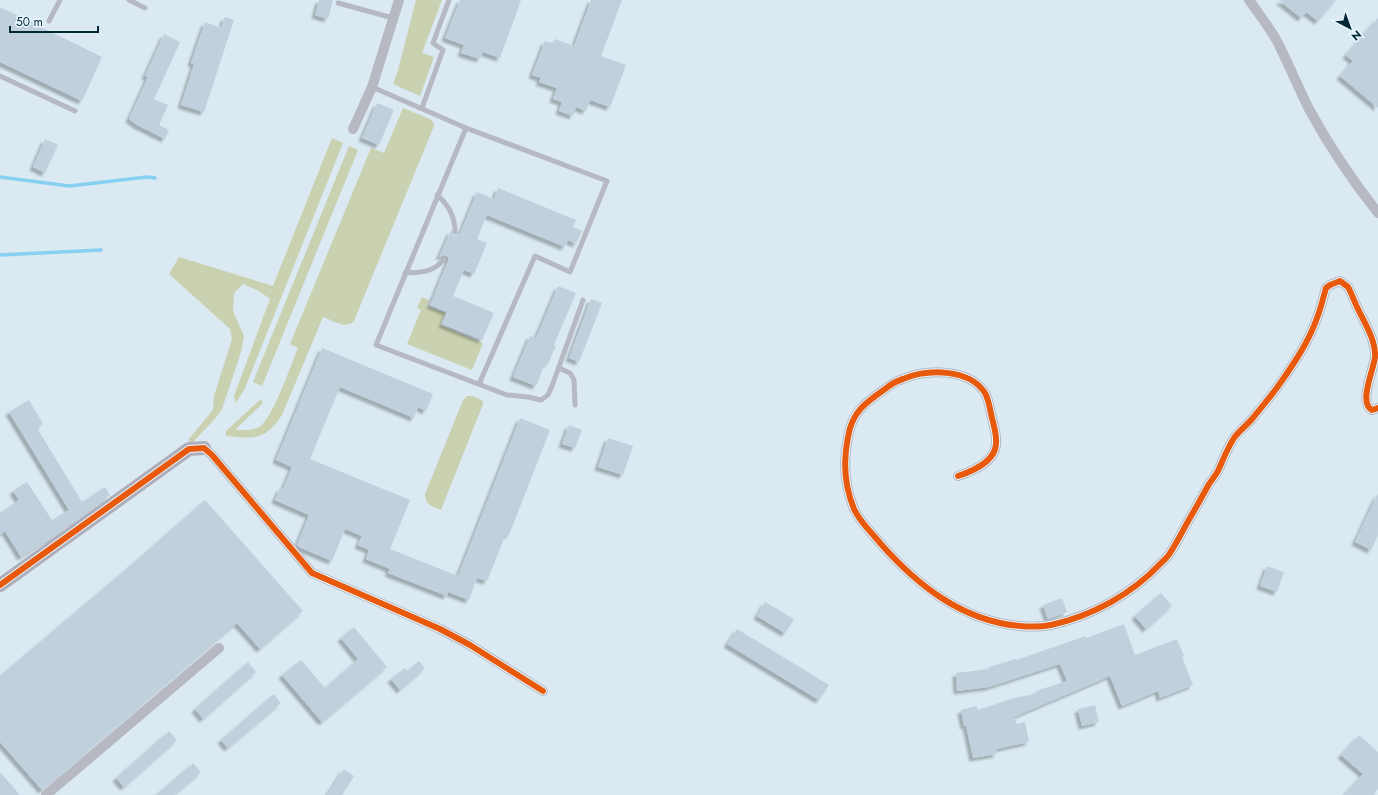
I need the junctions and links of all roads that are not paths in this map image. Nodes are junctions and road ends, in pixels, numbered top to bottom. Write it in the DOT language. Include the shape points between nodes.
graph roads {
  1 [pos="60,0"];
  2 [pos="129,0"];
  3 [pos="399,0"];
  4 [pos="448,0"];
  5 [pos="1249,0"];
  6 [pos="338,3"];
  7 [pos="145,8"];
  8 [pos="393,18"];
  9 [pos="49,21"];
  10 [pos="0,76"];
  11 [pos="372,87"];
  12 [pos="422,108"];
  13 [pos="75,110"];
  14 [pos="466,128"];
  15 [pos="353,129"];
  16 [pos="437,195"];
  17 [pos="1378,213"];
  18 [pos="455,232"];
  19 [pos="444,259"];
  20 [pos="405,273"];
  21 [pos="583,300"];
  22 [pos="559,368"];
  23 [pos="479,384"];
  24 [pos="575,405"];
  25 [pos="1378,408"];
  26 [pos="204,448"];
  27 [pos="958,476"];
  28 [pos="0,585"];
  29 [pos="219,648"];
  30 [pos="543,691"];
  31 [pos="46,795"];
  1 -- 9 [label="lane"];
  2 -- 7 [label="lane"];
  3 -- 8 [label="street"];
  4 -- 12 [label="lane" via="433,43 443,50"];
  5 -- 17 [label="street" via="1278,43 1326,138"];
  6 -- 8 [label="lane"];
  8 -- 11 [label="street"];
  10 -- 13 [label="lane"];
  11 -- 12 [label="lane"];
  11 -- 15 [label="street"];
  12 -- 14 [label="lane"];
  14 -- 16 [label="lane"];
  14 -- 23 [label="lane" via="607,181 570,272 535,256"];
  16 -- 18 [label="lane" via="450,208"];
  16 -- 20 [label="lane"];
  19 -- 20 [label="lane" via="435,268 424,272"];
  20 -- 23 [label="lane" via="376,344"];
  21 -- 22 [label="lane"];
  22 -- 23 [label="lane" via="548,395 540,400 507,395"];
  22 -- 24 [label="lane" via="570,373 574,380"];
  25 -- 27 [label="street" via="1372,410 1366,403 1375,357 1374,345 1348,287 1340,281 1326,288 1314,328 1295,361 1268,400 1235,437 1170,554 1147,578 1118,599 1069,620 1046,626 1011,625 968,613 934,594 893,559 862,522 851,500 845,468 846,449 852,423 858,411 864,403 909,377 929,373 954,374 980,386 988,400 996,444 994,452 980,466"];
  26 -- 28 [label="street" via="189,449"];
  26 -- 30 [label="street" via="312,573 440,629"];
  29 -- 31 [label="street"];
}
